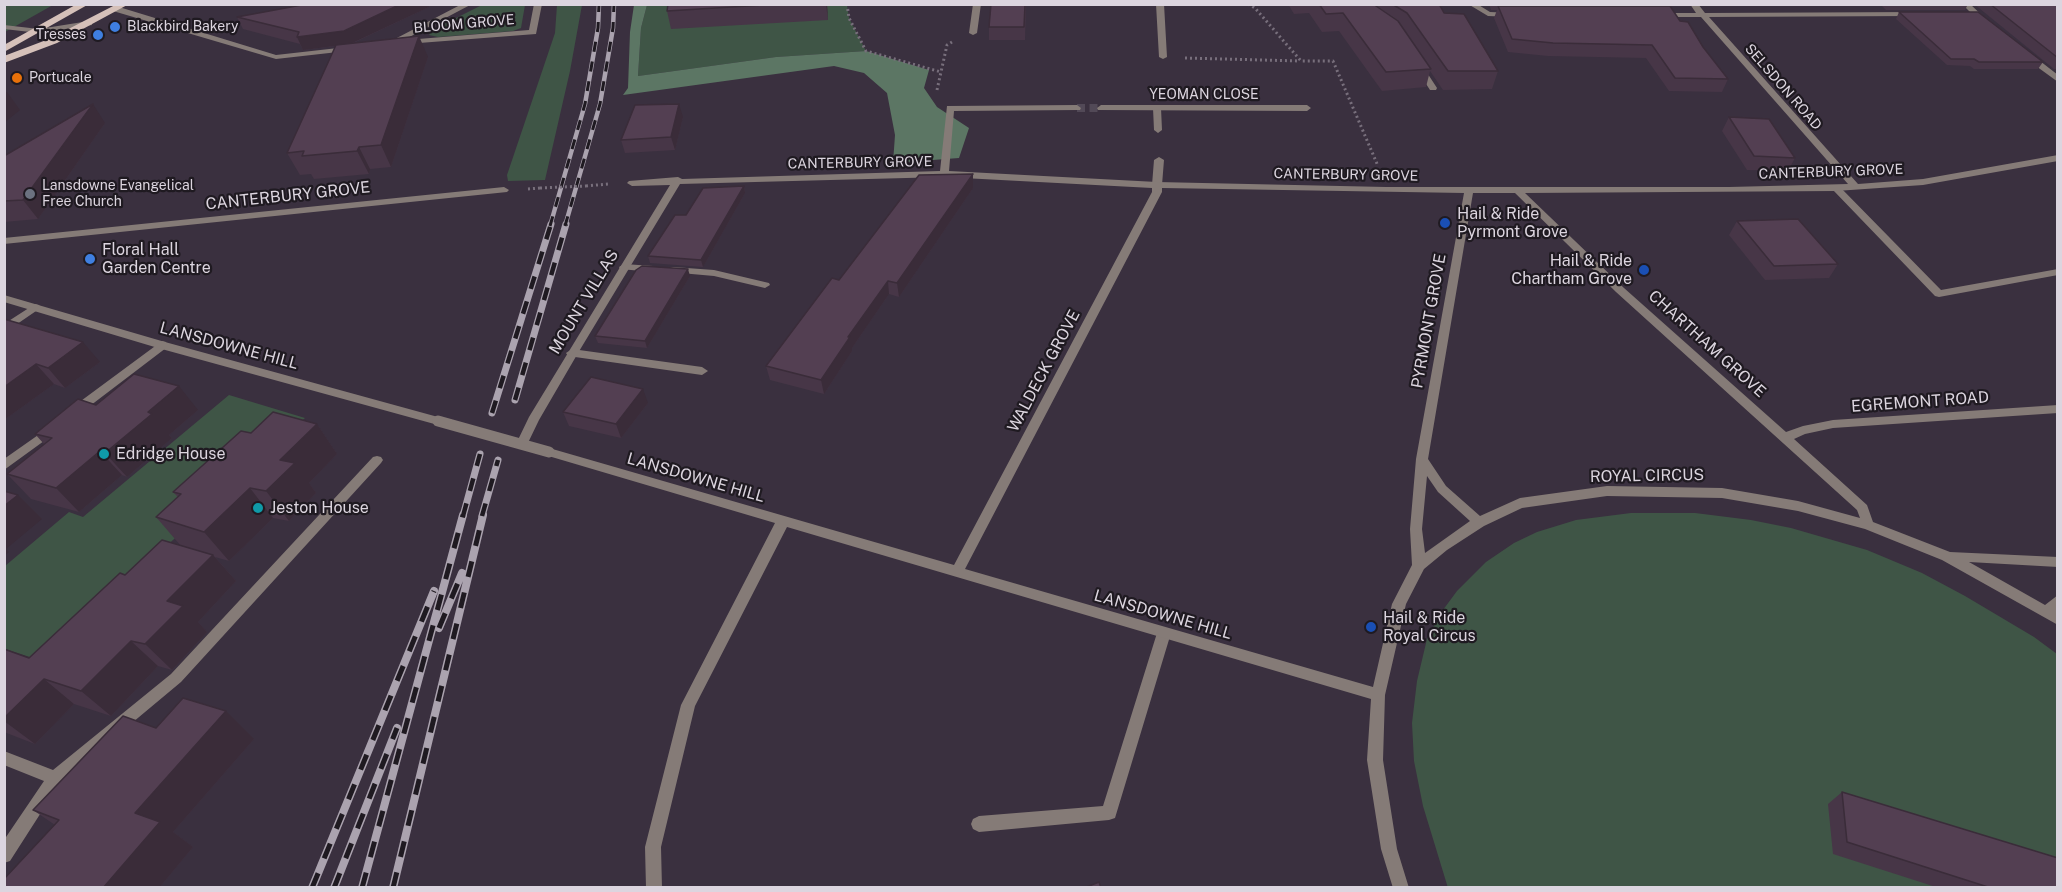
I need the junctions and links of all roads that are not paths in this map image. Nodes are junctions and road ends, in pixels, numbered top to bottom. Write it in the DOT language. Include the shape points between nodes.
graph roads {
  1 [pos="85,4"];
  2 [pos="469,4"];
  3 [pos="538,4"];
  4 [pos="977,4"];
  5 [pos="1160,4"];
  6 [pos="1471,4"];
  7 [pos="1693,4"];
  8 [pos="1965,4"];
  9 [pos="120,7"];
  10 [pos="1925,14"];
  11 [pos="1961,14"];
  12 [pos="1976,14"];
  13 [pos="1652,15"];
  14 [pos="1702,15"];
  15 [pos="1523,16"];
  16 [pos="89,23"];
  17 [pos="4,27"];
  18 [pos="1995,29"];
  19 [pos="39,31"];
  20 [pos="973,33"];
  21 [pos="354,48"];
  22 [pos="4,49"];
  23 [pos="2022,51"];
  24 [pos="1163,57"];
  25 [pos="4,60"];
  26 [pos="1415,62"];
  27 [pos="2058,80"];
  28 [pos="1433,88"];
  29 [pos="1077,108"];
  30 [pos="1101,108"];
  31 [pos="1157,108"];
  32 [pos="1307,108"];
  33 [pos="1158,130"];
  34 [pos="2058,158"];
  35 [pos="1159,160"];
  36 [pos="945,174"];
  37 [pos="678,180"];
  38 [pos="632,183"];
  39 [pos="1157,185"];
  40 [pos="1854,186"];
  41 [pos="1836,188"];
  42 [pos="504,190"];
  43 [pos="1469,190"];
  44 [pos="1517,190"];
  45 [pos="4,241"];
  46 [pos="624,267"];
  47 [pos="2058,272"];
  48 [pos="765,285"];
  49 [pos="4,298"];
  50 [pos="35,307"];
  51 [pos="4,330"];
  52 [pos="162,345"];
  53 [pos="572,353"];
  54 [pos="702,371"];
  55 [pos="2058,410"];
  56 [pos="1786,437"];
  57 [pos="522,444"];
  58 [pos="1422,459"];
  59 [pos="377,460"];
  60 [pos="4,466"];
  61 [pos="783,521"];
  62 [pos="1479,522"];
  63 [pos="1868,525"];
  64 [pos="1947,556"];
  65 [pos="2058,562"];
  66 [pos="1419,565"];
  67 [pos="957,572"];
  68 [pos="2058,600"];
  69 [pos="2052,615"];
  70 [pos="1164,633"];
  71 [pos="1378,695"];
  72 [pos="4,758"];
  73 [pos="55,778"];
  74 [pos="979,825"];
  75 [pos="4,855"];
  76 [pos="654,888"];
  77 [pos="1401,888"];
  1 -- 19 [label="main road"];
  2 -- 3 [label="street, BLOOM GROVE" via="388,44 533,32"];
  4 -- 20 [label="street"];
  5 -- 24 [label="street"];
  6 -- 15 [label="street" via="1488,14"];
  7 -- 14 [label="street, SELSDON ROAD"];
  8 -- 12 [label="street"];
  9 -- 16 [label="main road"];
  9 -- 21 [label="street" via="266,55"];
  10 -- 14 [label="street"];
  11 -- 12 [label="street"];
  12 -- 18 [label="street"];
  13 -- 14 [label="street"];
  14 -- 40 [label="street, SELSDON ROAD"];
  16 -- 19 [label="street"];
  16 -- 25 [label="main road"];
  17 -- 19 [label="street"];
  19 -- 22 [label="main road"];
  23 -- 27 [label="street"];
  26 -- 28 [label="street"];
  29 -- 36 [label="street" via="950,108"];
  30 -- 31 [label="street, YEOMAN CLOSE"];
  31 -- 32 [label="street, YEOMAN CLOSE"];
  31 -- 33 [label="street"];
  34 -- 40 [label="street, CANTERBURY GROVE" via="1923,182"];
  35 -- 39 [label="street, WALDECK GROVE"];
  36 -- 37 [label="street, CANTERBURY GROVE"];
  36 -- 39 [label="street, CANTERBURY GROVE"];
  37 -- 38 [label="street, CANTERBURY GROVE"];
  37 -- 46 [label="street, MOUNT VILLAS"];
  39 -- 43 [label="street, CANTERBURY GROVE"];
  39 -- 67 [label="street, WALDECK GROVE" via="1157,192"];
  40 -- 41 [label="street, CANTERBURY GROVE"];
  41 -- 44 [label="street, CANTERBURY GROVE"];
  41 -- 47 [label="street" via="1938,294"];
  42 -- 45 [label="street, CANTERBURY GROVE"];
  43 -- 44 [label="street, CANTERBURY GROVE"];
  43 -- 58 [label="street, PYRMONT GROVE"];
  44 -- 56 [label="street, CHARTHAM GROVE" via="1620,290"];
  46 -- 48 [label="street" via="714,273"];
  46 -- 53 [label="street, MOUNT VILLAS"];
  49 -- 50 [label="street, LANSDOWNE HILL"];
  50 -- 51 [label="street"];
  50 -- 52 [label="street, LANSDOWNE HILL"];
  52 -- 57 [label="street, LANSDOWNE HILL, bridge"];
  52 -- 60 [label="street"];
  53 -- 54 [label="street"];
  53 -- 57 [label="street, MOUNT VILLAS"];
  55 -- 56 [label="street, EGREMONT ROAD" via="1833,424"];
  56 -- 63 [label="street, CHARTHAM GROVE" via="1863,508"];
  57 -- 61 [label="street, LANSDOWNE HILL, bridge"];
  58 -- 62 [label="street" via="1442,489"];
  58 -- 66 [label="street, PYRMONT GROVE" via="1416,529"];
  59 -- 73 [label="street" via="176,678"];
  61 -- 67 [label="street, LANSDOWNE HILL"];
  61 -- 76 [label="street" via="688,705 653,847"];
  62 -- 63 [label="street, ROYAL CIRCUS" via="1520,503 1607,491 1722,493 1798,506"];
  62 -- 66 [label="street, ROYAL CIRCUS"];
  63 -- 64 [label="street, ROYAL CIRCUS"];
  64 -- 65 [label="street"];
  64 -- 69 [label="street, ROYAL CIRCUS"];
  66 -- 71 [label="street, ROYAL CIRCUS" via="1399,604"];
  67 -- 70 [label="street, LANSDOWNE HILL"];
  68 -- 69 [label="street"];
  70 -- 71 [label="street, LANSDOWNE HILL"];
  70 -- 74 [label="street" via="1109,813"];
  71 -- 77 [label="street, ROYAL CIRCUS" via="1375,760 1389,849"];
  72 -- 73 [label="street"];
  73 -- 75 [label="street"];
}
